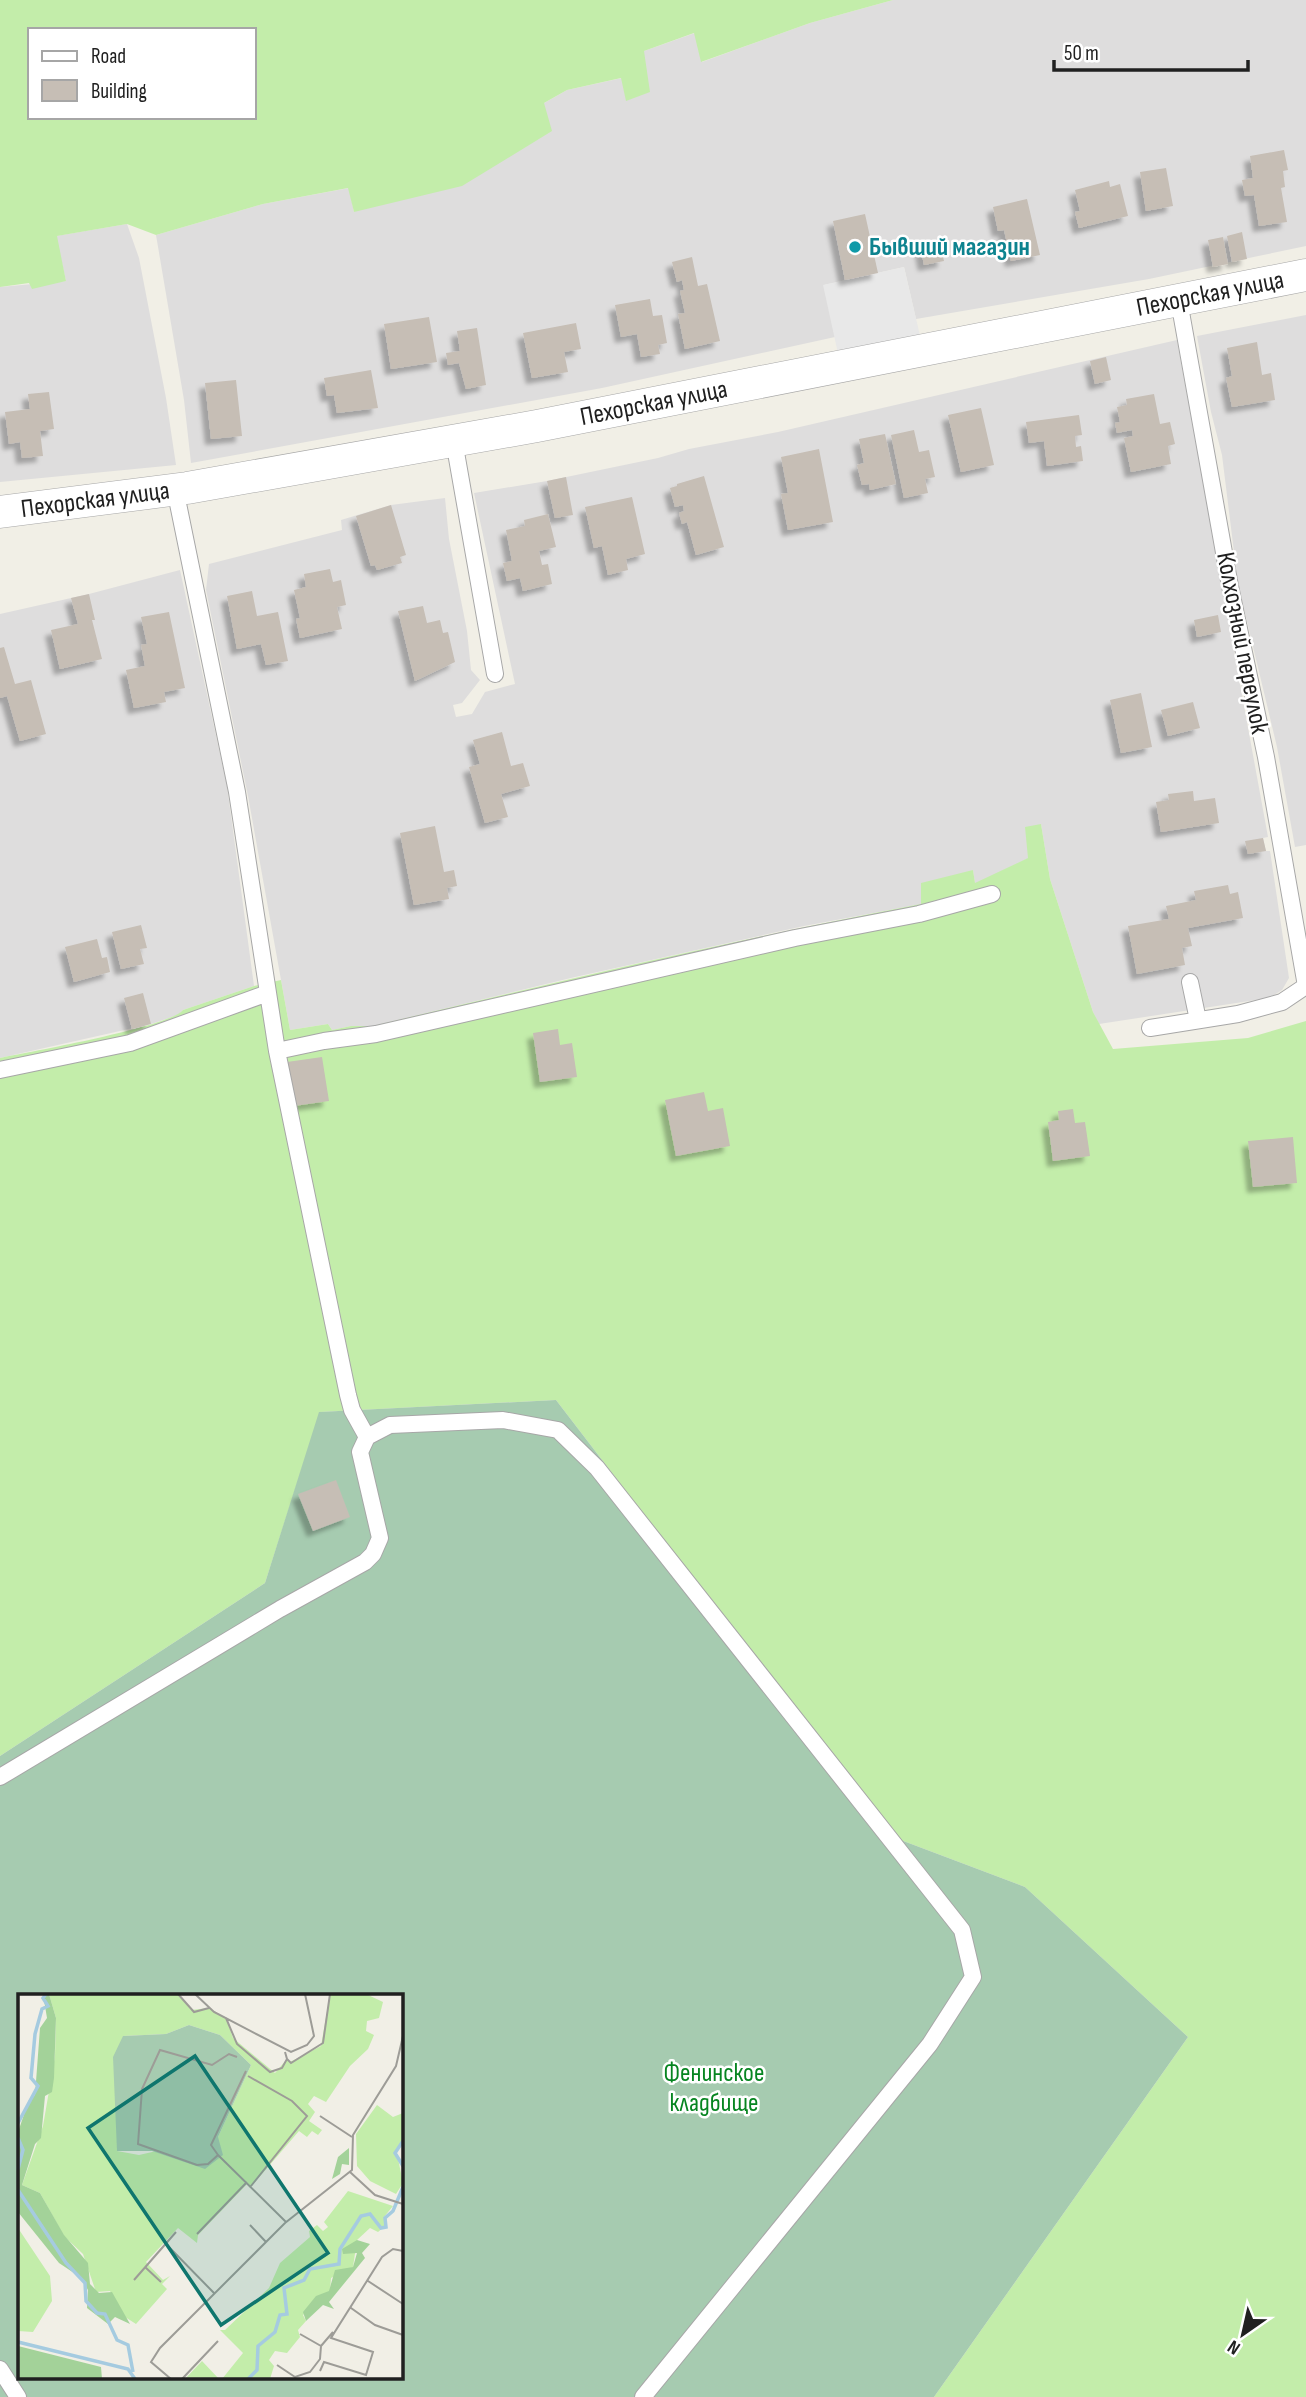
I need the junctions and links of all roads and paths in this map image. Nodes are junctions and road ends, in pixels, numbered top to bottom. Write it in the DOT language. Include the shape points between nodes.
graph roads {
  1 [pos="1306,275"];
  2 [pos="1179,301"];
  3 [pos="454,441"];
  4 [pos="175,489"];
  5 [pos="0,512"];
  6 [pos="495,674"];
  7 [pos="992,894"];
  8 [pos="1191,982"];
  9 [pos="1306,986"];
  10 [pos="268,993"];
  11 [pos="1198,1020"];
  12 [pos="1150,1028"];
  13 [pos="277,1051"];
  14 [pos="0,1070"];
  15 [pos="366,1437"];
  16 [pos="0,1777"];
  17 [pos="0,2370"];
  18 [pos="18,2397"];
  19 [pos="643,2397"];
  1 -- 2 [label="street, Пехорская улица"];
  2 -- 3 [label="street, Пехорская улица"];
  2 -- 9 [label="lane, Колхозный переулок"];
  3 -- 4 [label="street, Пехорская улица"];
  3 -- 6 [label="lane"];
  4 -- 5 [label="street, Пехорская улица"];
  4 -- 10 [label="lane" via="237,792"];
  7 -- 13 [label="lane" via="376,1034"];
  8 -- 11 [label="lane"];
  9 -- 11 [label="lane" via="1282,1002"];
  10 -- 13 [label="lane"];
  10 -- 14 [label="lane" via="130,1043"];
  11 -- 12 [label="lane"];
  13 -- 15 [label="lane" via="350,1402"];
  15 -- 16 [label="lane" via="360,1452 380,1538 365,1562"];
  15 -- 19 [label="lane" via="390,1425 503,1420 558,1430 597,1468 962,1930 973,1977 930,2043"];
  17 -- 18 [label="lane"];
}
